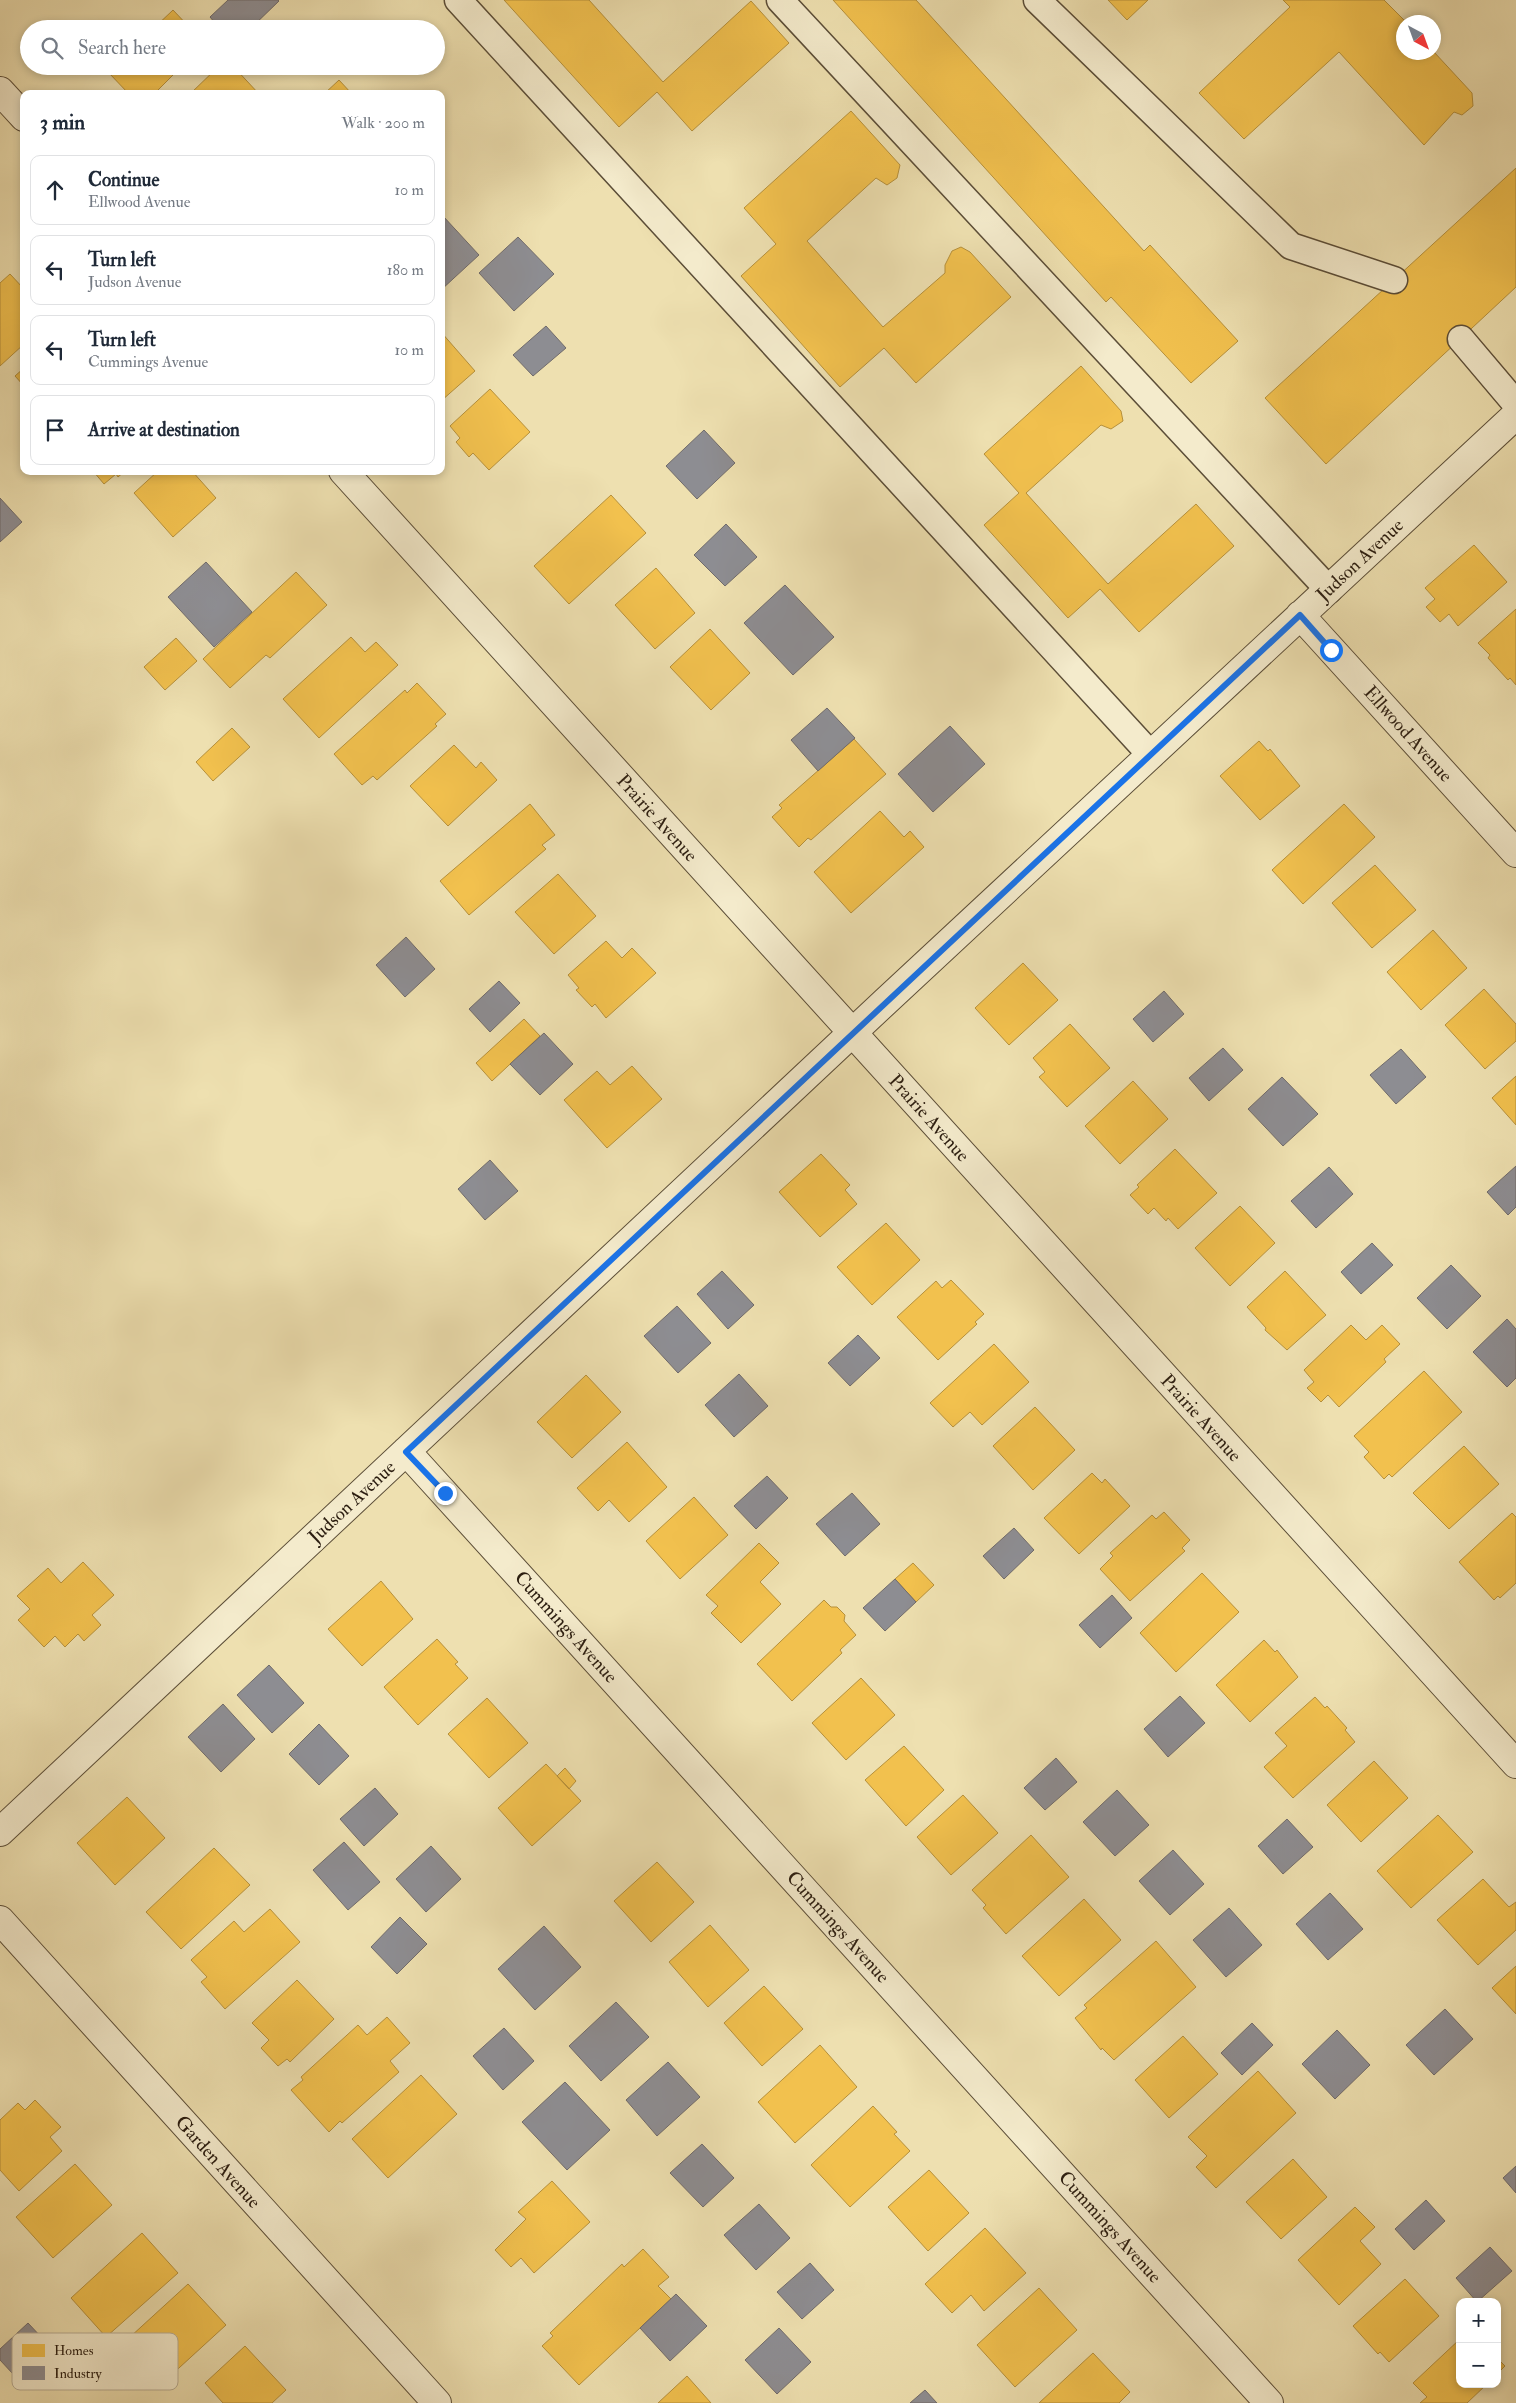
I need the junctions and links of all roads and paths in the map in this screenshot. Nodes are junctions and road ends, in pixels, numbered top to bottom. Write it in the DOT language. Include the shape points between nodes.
graph roads {
  1 [pos="458,0"];
  2 [pos="780,0"];
  3 [pos="1037,0"];
  4 [pos="0,91"];
  5 [pos="20,113"];
  6 [pos="1394,280"];
  7 [pos="1461,338"];
  8 [pos="1516,404"];
  9 [pos="1516,415"];
  10 [pos="347,475"];
  11 [pos="1328,590"];
  12 [pos="1300,615"];
  13 [pos="1151,754"];
  14 [pos="1516,853"];
  15 [pos="852,1034"];
  16 [pos="406,1452"];
  17 [pos="1516,1764"];
  18 [pos="0,1832"];
  19 [pos="0,1920"];
  20 [pos="436,2403"];
  21 [pos="1269,2403"];
  1 -- 13 [label="lane"];
  2 -- 11 [label="lane"];
  3 -- 6 [label="lane" via="1291,246"];
  4 -- 5 [label="street"];
  7 -- 8 [label="lane"];
  9 -- 11 [label="street, Judson Avenue"];
  10 -- 15 [label="street, Prairie Avenue"];
  11 -- 12 [label="street, Judson Avenue"];
  12 -- 13 [label="street, Judson Avenue"];
  12 -- 14 [label="street, Ellwood Avenue"];
  13 -- 15 [label="street, Judson Avenue"];
  15 -- 16 [label="street, Judson Avenue"];
  15 -- 17 [label="street, Prairie Avenue"];
  16 -- 18 [label="street, Judson Avenue"];
  16 -- 21 [label="street, Cummings Avenue"];
  19 -- 20 [label="street, Garden Avenue"];
}
